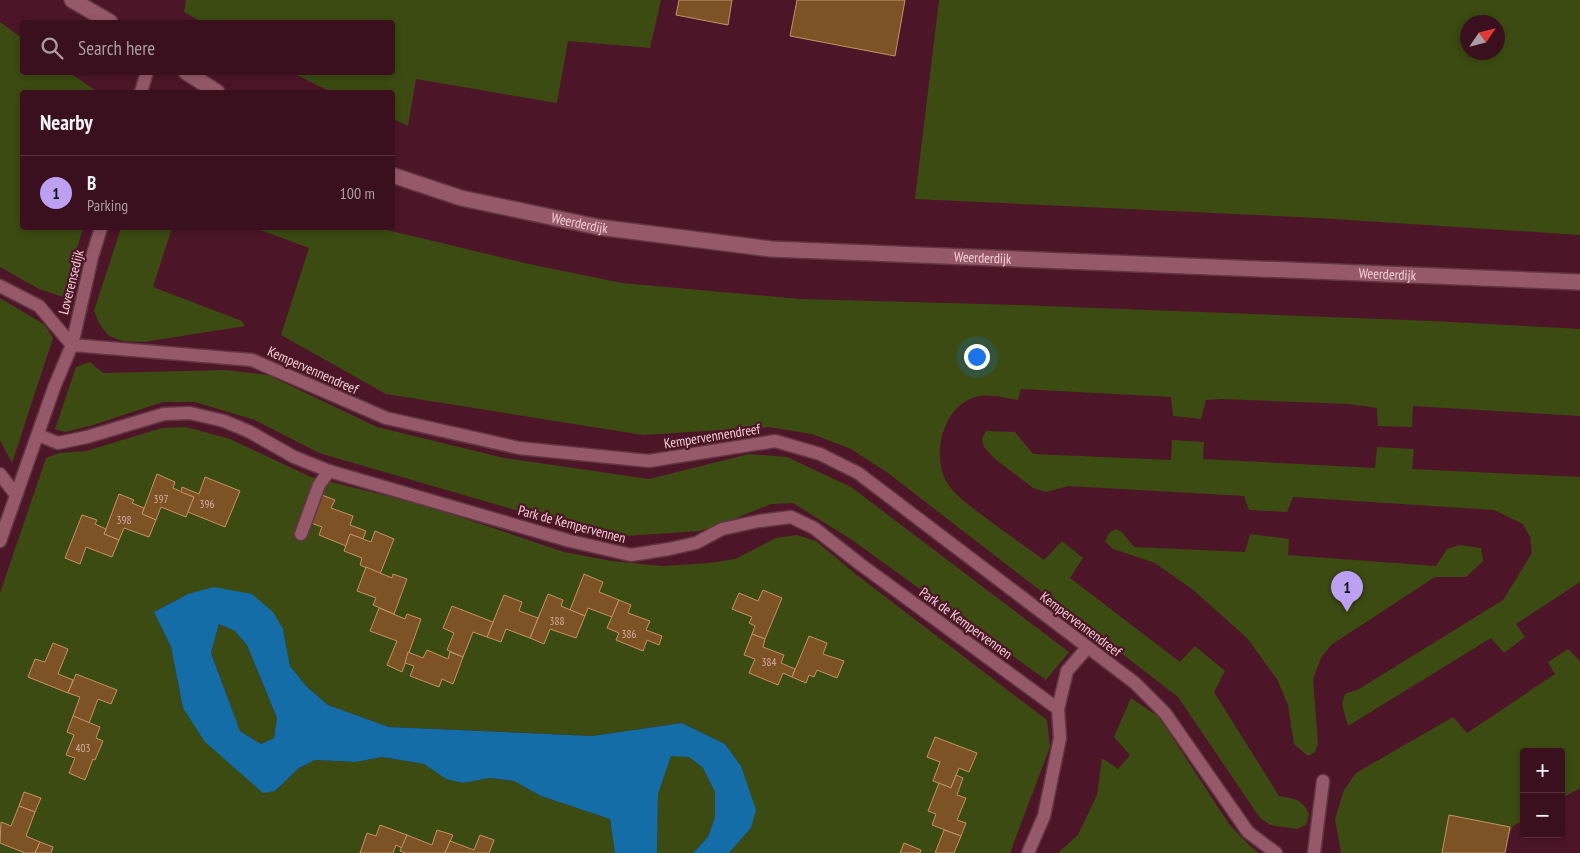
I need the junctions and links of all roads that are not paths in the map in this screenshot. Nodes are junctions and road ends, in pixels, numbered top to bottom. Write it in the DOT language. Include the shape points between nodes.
graph roads {
  1 [pos="72,0"];
  2 [pos="107,20"];
  3 [pos="145,75"];
  4 [pos="191,75"];
  5 [pos="142,90"];
  6 [pos="215,90"];
  7 [pos="395,176"];
  8 [pos="100,230"];
  9 [pos="1580,282"];
  10 [pos="0,286"];
  11 [pos="72,345"];
  12 [pos="38,435"];
  13 [pos="328,471"];
  14 [pos="0,474"];
  15 [pos="16,495"];
  16 [pos="300,534"];
  17 [pos="0,541"];
  18 [pos="1087,648"];
  19 [pos="1058,710"];
  20 [pos="1323,781"];
  21 [pos="1028,853"];
  22 [pos="1276,853"];
  23 [pos="1314,853"];
  1 -- 2 [label="street"];
  3 -- 5 [label="lane"];
  4 -- 6 [label="street"];
  7 -- 9 [label="street, Weerderdijk" via="461,198 598,227 771,249"];
  8 -- 11 [label="lane, Loverensedijk"];
  10 -- 11 [label="lane" via="39,306"];
  11 -- 12 [label="lane"];
  11 -- 18 [label="lane, Kempervennendreef" via="252,360 386,418 518,448 649,461 775,441 820,454 858,473"];
  12 -- 13 [label="lane, Park de Kempervennen" via="58,443 164,414 190,413 224,421"];
  12 -- 15 [label="lane"];
  13 -- 16 [label="lane" via="319,485"];
  13 -- 19 [label="lane, Park de Kempervennen" via="631,556 696,543 722,529 790,517 814,528"];
  14 -- 15 [label="lane"];
  15 -- 17 [label="lane"];
  18 -- 19 [label="lane" via="1067,670"];
  18 -- 22 [label="lane, Kempervennendreef" via="1135,683 1165,713 1248,832"];
  19 -- 21 [label="lane" via="1060,738 1044,816"];
  20 -- 23 [label="lane"];
}
